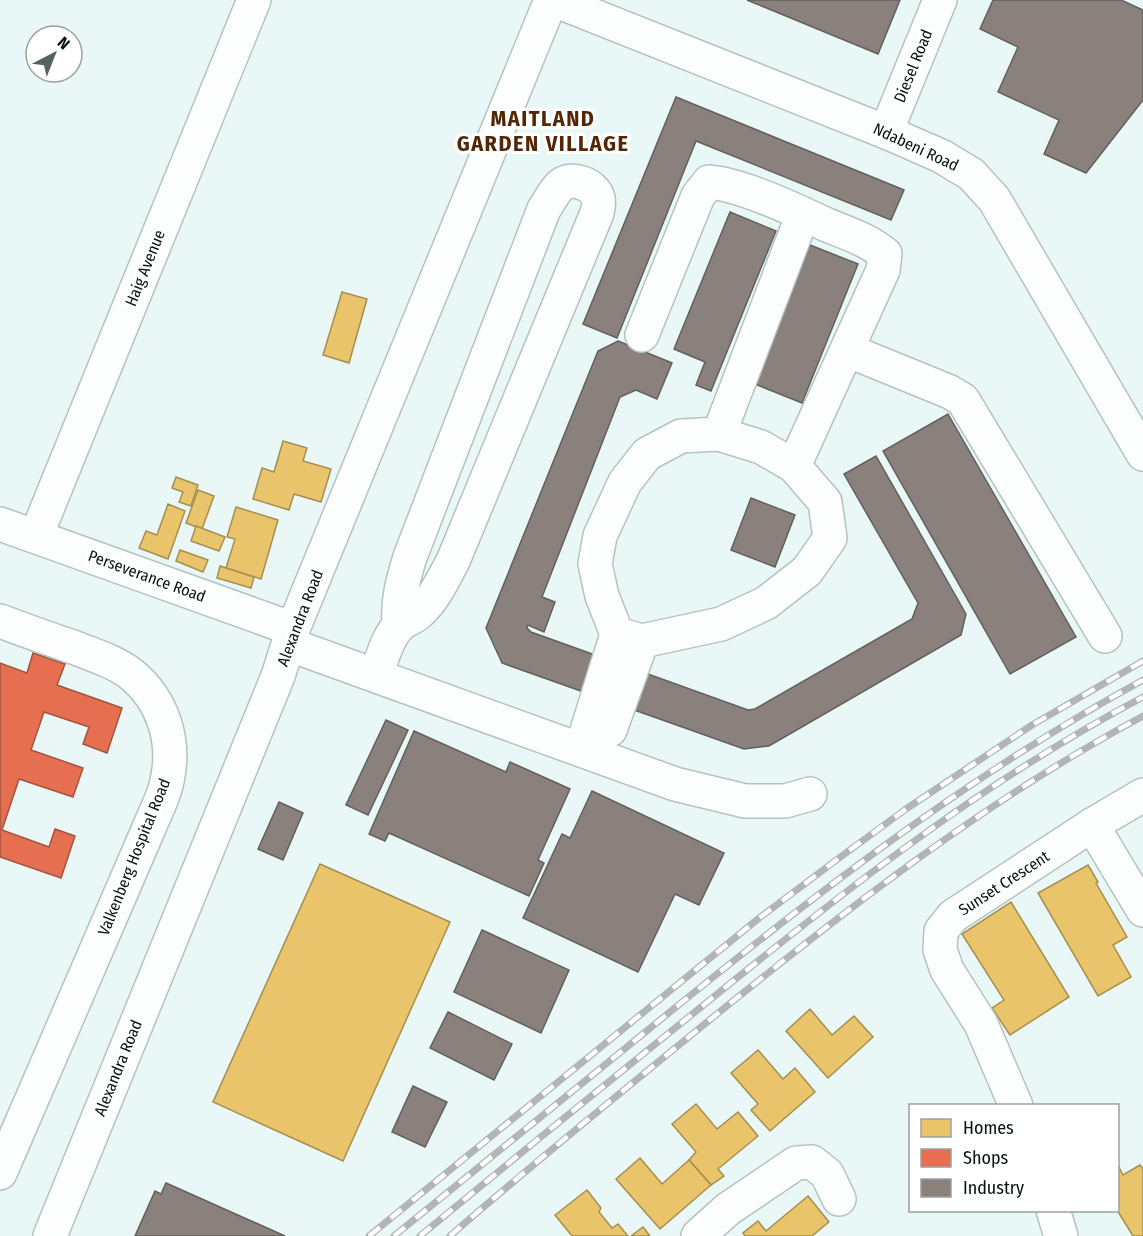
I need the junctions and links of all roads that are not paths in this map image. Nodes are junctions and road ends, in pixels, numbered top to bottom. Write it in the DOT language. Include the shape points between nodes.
graph roads {
  1 [pos="254,0"];
  2 [pos="552,0"];
  3 [pos="940,0"];
  4 [pos="886,132"];
  5 [pos="803,214"];
  6 [pos="642,334"];
  7 [pos="847,350"];
  8 [pos="719,434"];
  9 [pos="1143,454"];
  10 [pos="794,466"];
  11 [pos="0,524"];
  12 [pos="36,536"];
  13 [pos="0,621"];
  14 [pos="399,625"];
  15 [pos="291,636"];
  16 [pos="1105,636"];
  17 [pos="629,638"];
  18 [pos="376,675"];
  19 [pos="595,755"];
  20 [pos="810,794"];
  21 [pos="1143,795"];
  22 [pos="1092,825"];
  23 [pos="1143,910"];
  24 [pos="1015,1104"];
  25 [pos="0,1173"];
  26 [pos="839,1199"];
  27 [pos="1054,1212"];
  28 [pos="50,1236"];
  29 [pos="698,1236"];
  30 [pos="1060,1236"];
  1 -- 12 [label="street, Haig Avenue"];
  2 -- 4 [label="street, Ndabeni Road"];
  2 -- 15 [label="street, Alexandra Road"];
  3 -- 4 [label="street, Diesel Road"];
  4 -- 9 [label="street, Ndabeni Road" via="971,174 994,199"];
  5 -- 6 [label="street" via="724,183 709,182 698,196"];
  5 -- 7 [label="street" via="874,245 885,254 883,270"];
  5 -- 8 [label="street"];
  7 -- 10 [label="street"];
  7 -- 16 [label="street" via="963,400"];
  8 -- 10 [label="street" via="761,447"];
  8 -- 17 [label="street" via="681,436 647,454 625,482 600,536 596,564 602,596"];
  10 -- 17 [label="street" via="825,502 830,538 807,571 766,603 721,624"];
  11 -- 12 [label="street, Perseverance Road"];
  12 -- 15 [label="street, Perseverance Road"];
  13 -- 25 [label="street, Valkenberg Hospital Road" via="107,660 130,673 156,703 164,720 170,753 167,782 149,828"];
  14 -- 14 [label="street" via="399,592 410,556 544,209 568,181 590,186 598,198 597,213 453,561 428,603"];
  14 -- 18 [label="street"];
  15 -- 18 [label="street, Perseverance Road"];
  15 -- 28 [label="street, Alexandra Road"];
  17 -- 19 [label="street" via="611,726"];
  18 -- 19 [label="street, Perseverance Road"];
  19 -- 20 [label="street, Perseverance Road" via="675,784 745,801 784,801"];
  21 -- 22 [label="street, Sunset Crescent"];
  22 -- 23 [label="street"];
  22 -- 24 [label="street, Sunset Crescent" via="953,916 941,931 940,950 947,970 981,1024"];
  26 -- 29 [label="street" via="827,1174 812,1161 796,1163 728,1209"];
  27 -- 30 [label="street"];
}
